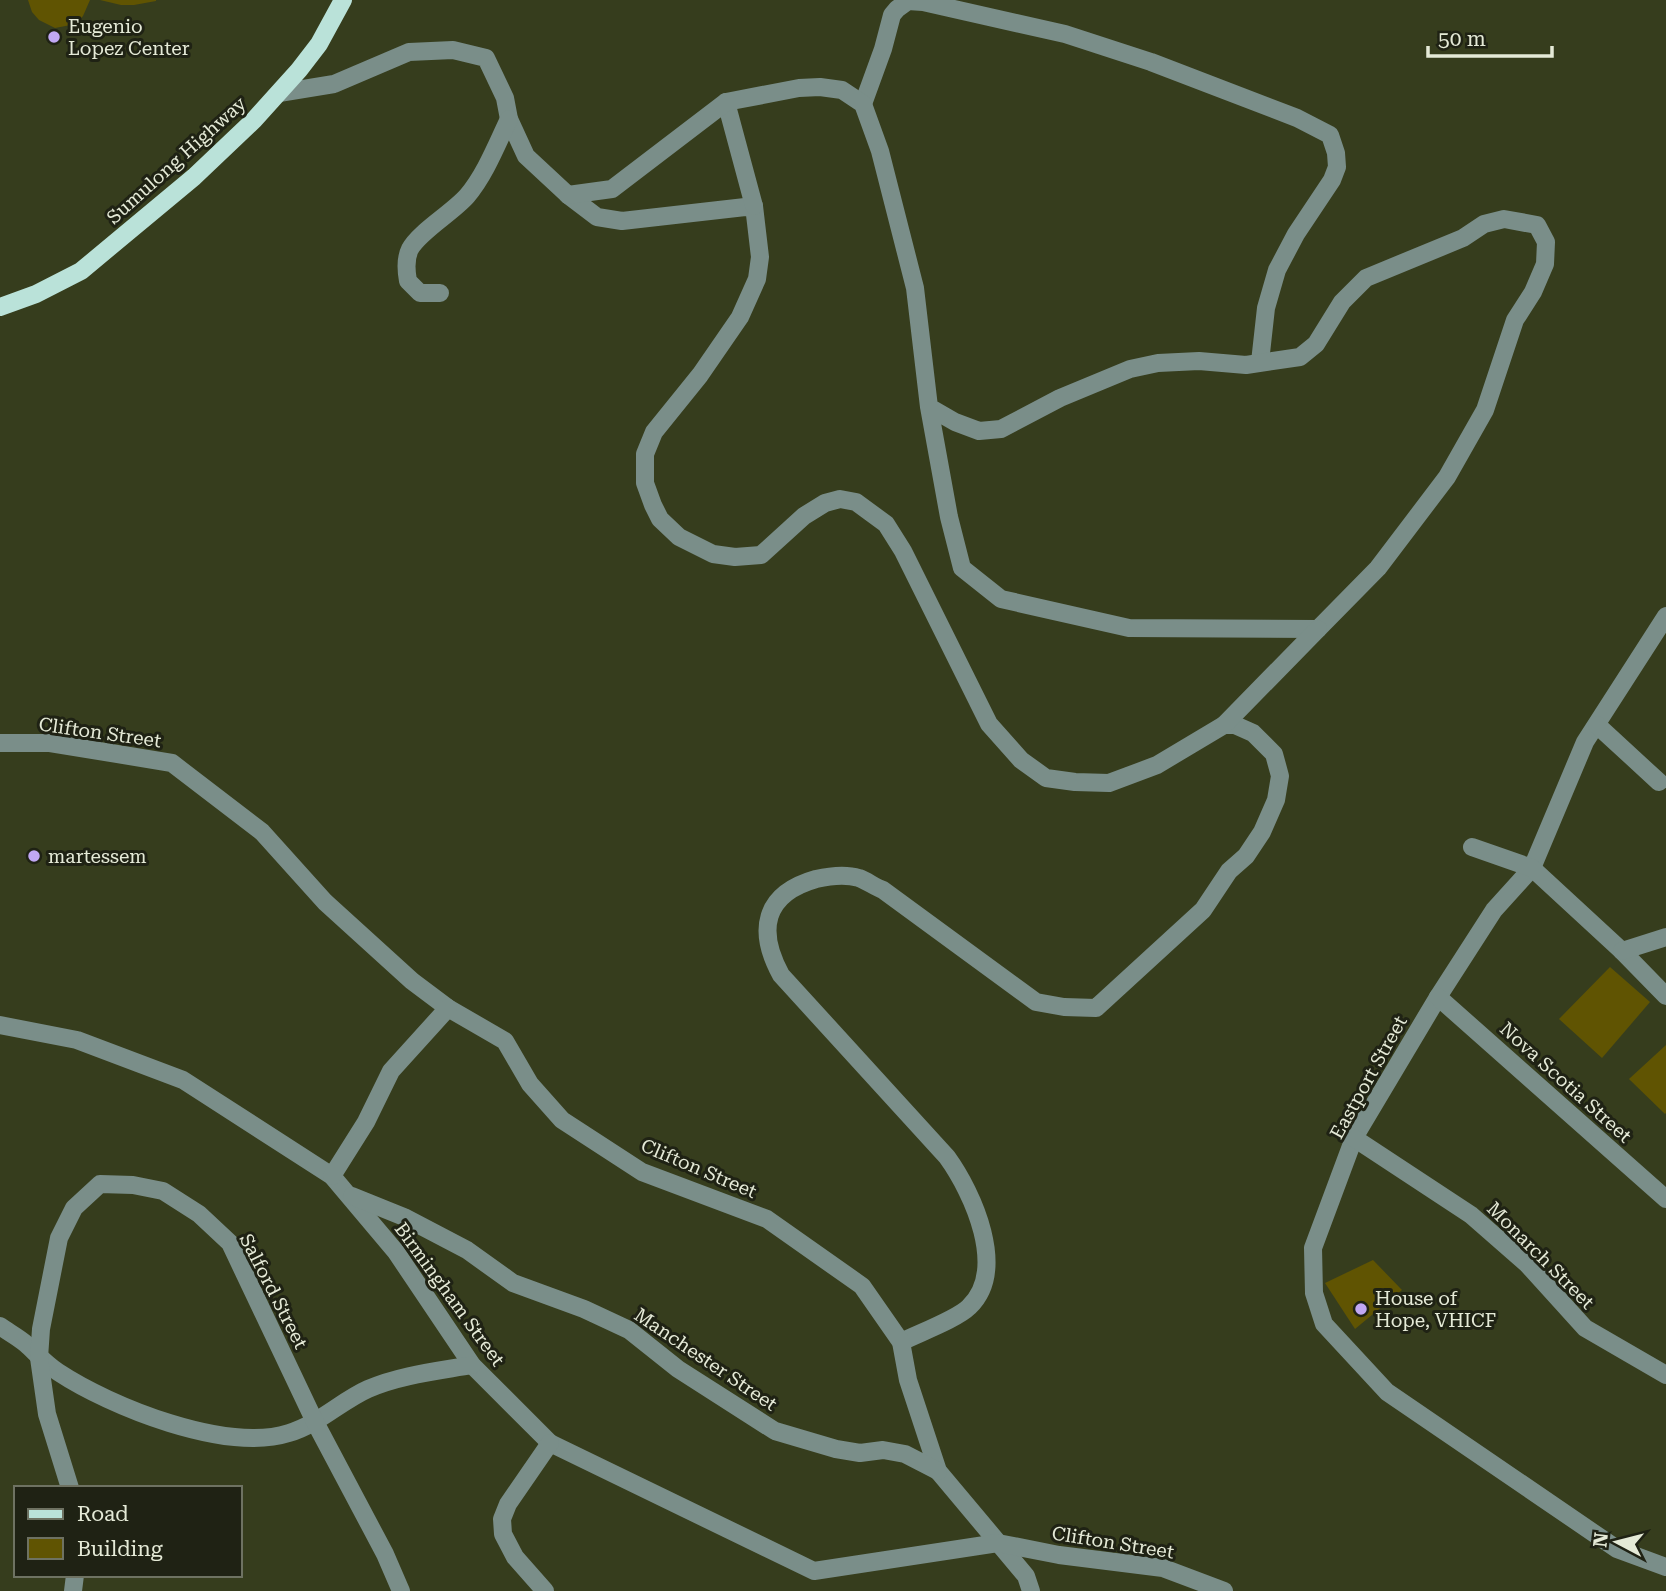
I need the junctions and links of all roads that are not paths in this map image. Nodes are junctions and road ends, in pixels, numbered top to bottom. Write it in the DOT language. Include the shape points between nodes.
graph roads {
  1 [pos="343,0"];
  2 [pos="279,93"];
  3 [pos="726,102"];
  4 [pos="863,104"];
  5 [pos="509,119"];
  6 [pos="568,195"];
  7 [pos="754,206"];
  8 [pos="440,293"];
  9 [pos="0,307"];
  10 [pos="1260,362"];
  11 [pos="929,407"];
  12 [pos="1666,616"];
  13 [pos="1318,629"];
  14 [pos="1224,725"];
  15 [pos="1597,725"];
  16 [pos="0,743"];
  17 [pos="1659,782"];
  18 [pos="1472,847"];
  19 [pos="1532,868"];
  20 [pos="1666,937"];
  21 [pos="1622,951"];
  22 [pos="1666,996"];
  23 [pos="1438,997"];
  24 [pos="448,1008"];
  25 [pos="0,1025"];
  26 [pos="1354,1138"];
  27 [pos="332,1176"];
  28 [pos="348,1194"];
  29 [pos="1666,1199"];
  30 [pos="0,1326"];
  31 [pos="901,1342"];
  32 [pos="40,1358"];
  33 [pos="472,1365"];
  34 [pos="1666,1374"];
  35 [pos="315,1422"];
  36 [pos="550,1443"];
  37 [pos="938,1471"];
  38 [pos="69,1486"];
  39 [pos="998,1543"];
  40 [pos="1666,1567"];
  41 [pos="401,1591"];
  42 [pos="545,1591"];
  43 [pos="1031,1591"];
  44 [pos="1224,1591"];
  1 -- 2 [label="main road, Sumulong Highway" via="319,44"];
  2 -- 5 [label="street" via="334,84 410,52 453,50 486,58 505,98"];
  2 -- 9 [label="main road, Sumulong Highway" via="194,177 81,271"];
  3 -- 4 [label="street" via="820,87 842,90"];
  3 -- 6 [label="street" via="612,188"];
  3 -- 7 [label="street"];
  4 -- 10 [label="street" via="892,15 908,1 1065,34 1152,62 1330,135 1336,153 1332,180 1277,270 1266,308"];
  4 -- 11 [label="street" via="880,151 915,288"];
  5 -- 6 [label="street" via="526,156"];
  5 -- 8 [label="street" via="468,194 409,251 408,281 420,293"];
  6 -- 7 [label="street" via="597,217 622,220"];
  7 -- 14 [label="street" via="760,257 757,279 740,317 654,432 645,454 645,483 660,519 679,537 713,554 761,555 824,503 856,502 886,524 903,551 989,724 1021,760 1046,778 1109,783 1157,765"];
  10 -- 11 [label="street" via="1158,363 1130,369 1001,429 979,431"];
  10 -- 13 [label="street" via="1300,357 1316,344 1342,302 1366,278 1463,238 1485,224 1504,219 1524,221 1536,225 1546,242 1545,264 1515,320 1485,410 1447,477 1378,568"];
  11 -- 13 [label="street" via="961,568 1001,599 1129,628"];
  12 -- 15 [label="street, Eastport Street"];
  13 -- 14 [label="street"];
  14 -- 31 [label="street" via="1253,733 1274,754 1280,776 1276,800 1262,832 1203,910 1096,1008 1036,1002 883,890 858,878 828,876 803,883 786,892 771,911 766,933 770,955 781,975 947,1157 972,1199 985,1245 987,1276 981,1294 967,1310"];
  15 -- 17 [label="street"];
  15 -- 19 [label="street, Eastport Street" via="1585,742"];
  16 -- 24 [label="street, Clifton Street" via="50,743 172,763 262,832 325,902"];
  18 -- 19 [label="street"];
  19 -- 21 [label="street"];
  19 -- 23 [label="street, Eastport Street" via="1494,909"];
  20 -- 21 [label="street"];
  21 -- 22 [label="street"];
  23 -- 26 [label="street, Eastport Street"];
  23 -- 29 [label="street, Nova Scotia Street"];
  24 -- 27 [label="street" via="391,1072"];
  24 -- 31 [label="street, Clifton Street" via="505,1041 530,1084 562,1120 642,1172 767,1219 862,1286"];
  25 -- 27 [label="street, Birmingham Street" via="77,1040 183,1080"];
  26 -- 34 [label="street, Monarch Street" via="1471,1215 1527,1264 1585,1328"];
  26 -- 40 [label="street, Eastport Street" via="1313,1248 1314,1293 1324,1324 1387,1392 1617,1549"];
  27 -- 28 [label="street, Birmingham Street"];
  28 -- 33 [label="street, Birmingham Street" via="396,1252"];
  28 -- 37 [label="street, Manchester Street" via="467,1250 513,1283 629,1330 678,1369 775,1431 836,1449 905,1454"];
  30 -- 32 [label="street"];
  31 -- 37 [label="street, Clifton Street" via="908,1380"];
  32 -- 35 [label="street" via="108,1401 222,1436 288,1433"];
  32 -- 35 [label="street, Salford Street" via="41,1329 59,1238 74,1208 100,1184 163,1191 199,1214 230,1243"];
  32 -- 38 [label="street, Salford Street" via="47,1414"];
  33 -- 35 [label="street" via="426,1372 368,1389"];
  33 -- 36 [label="street, Birmingham Street"];
  35 -- 41 [label="street, Salford Street"];
  36 -- 39 [label="street, Birmingham Street" via="814,1571"];
  36 -- 42 [label="street" via="502,1519 503,1534 515,1558"];
  37 -- 39 [label="street, Clifton Street"];
  39 -- 43 [label="street" via="1026,1576"];
  39 -- 44 [label="street, Clifton Street" via="1163,1568"];
}
